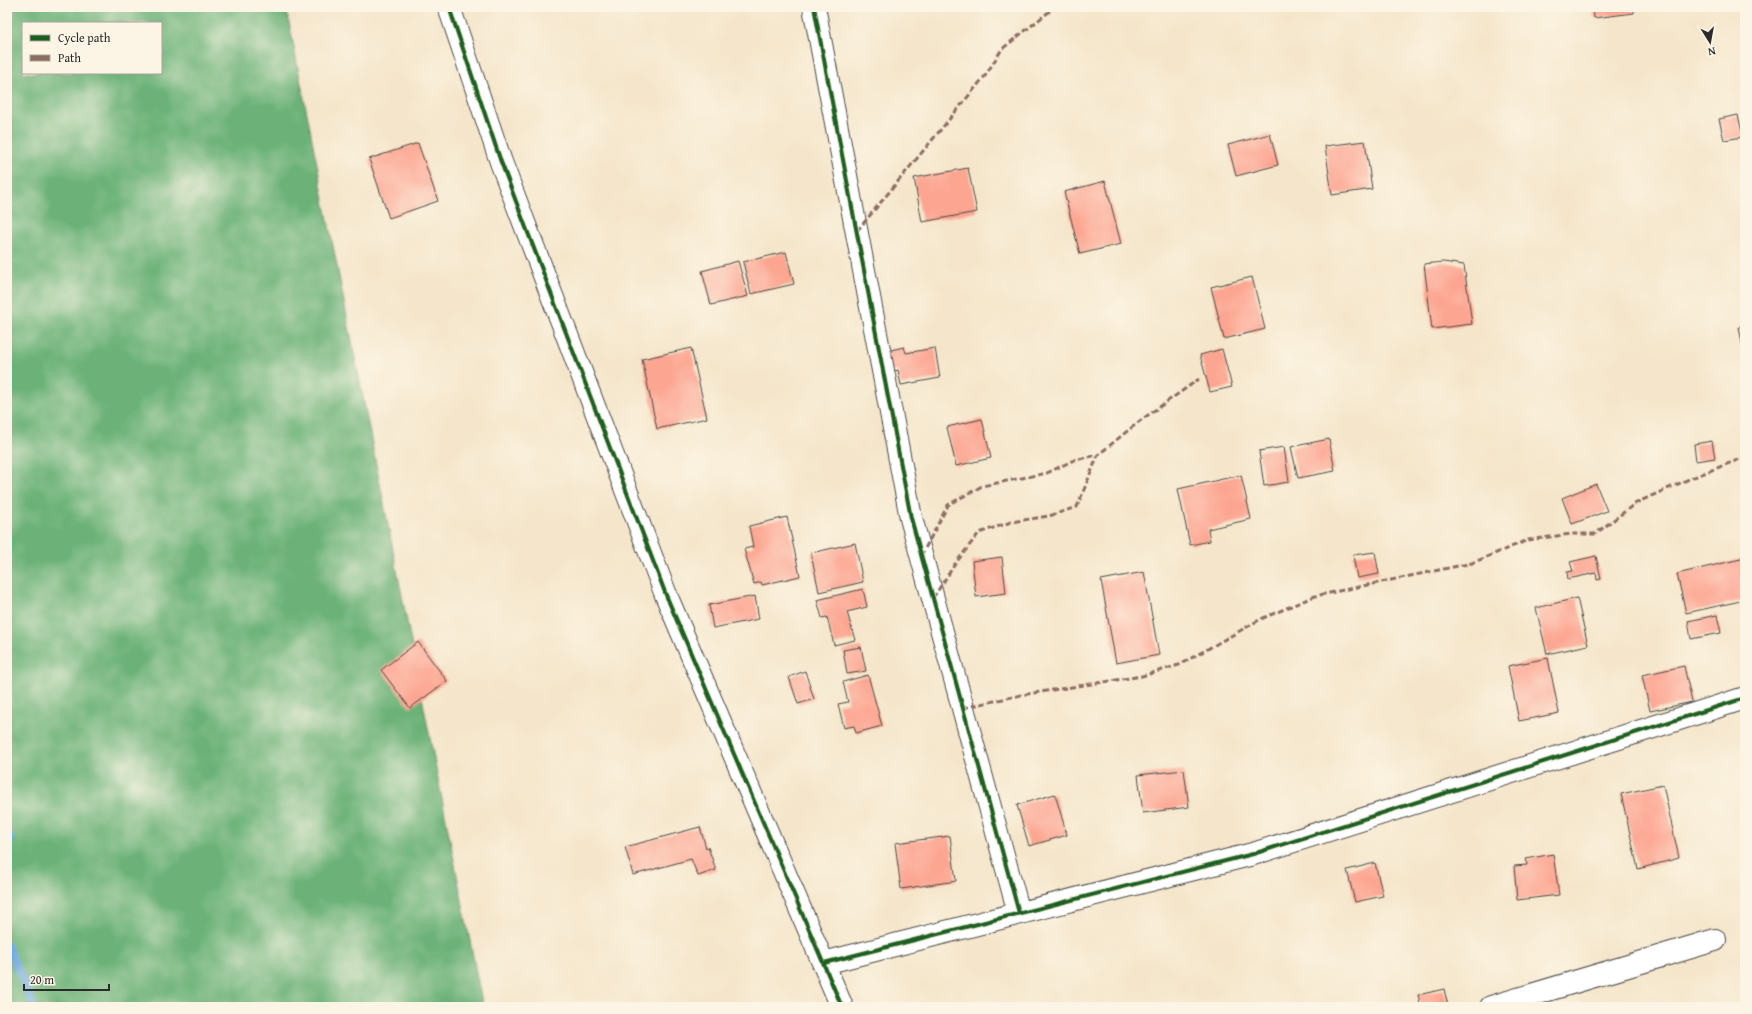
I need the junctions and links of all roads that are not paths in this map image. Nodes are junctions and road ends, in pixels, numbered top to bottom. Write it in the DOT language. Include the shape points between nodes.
graph roads {
  1 [pos="449,7"];
  2 [pos="814,7"];
  3 [pos="1745,698"];
  4 [pos="1018,913"];
  5 [pos="1715,940"];
  6 [pos="824,962"];
  7 [pos="842,1007"];
  8 [pos="1491,1007"];
  1 -- 6 [label="street" via="501,162 666,595"];
  2 -- 4 [label="street" via="911,518"];
  3 -- 4 [label="street" via="1253,854"];
  4 -- 6 [label="street"];
  5 -- 8 [label="street"];
  6 -- 7 [label="street"];
}
